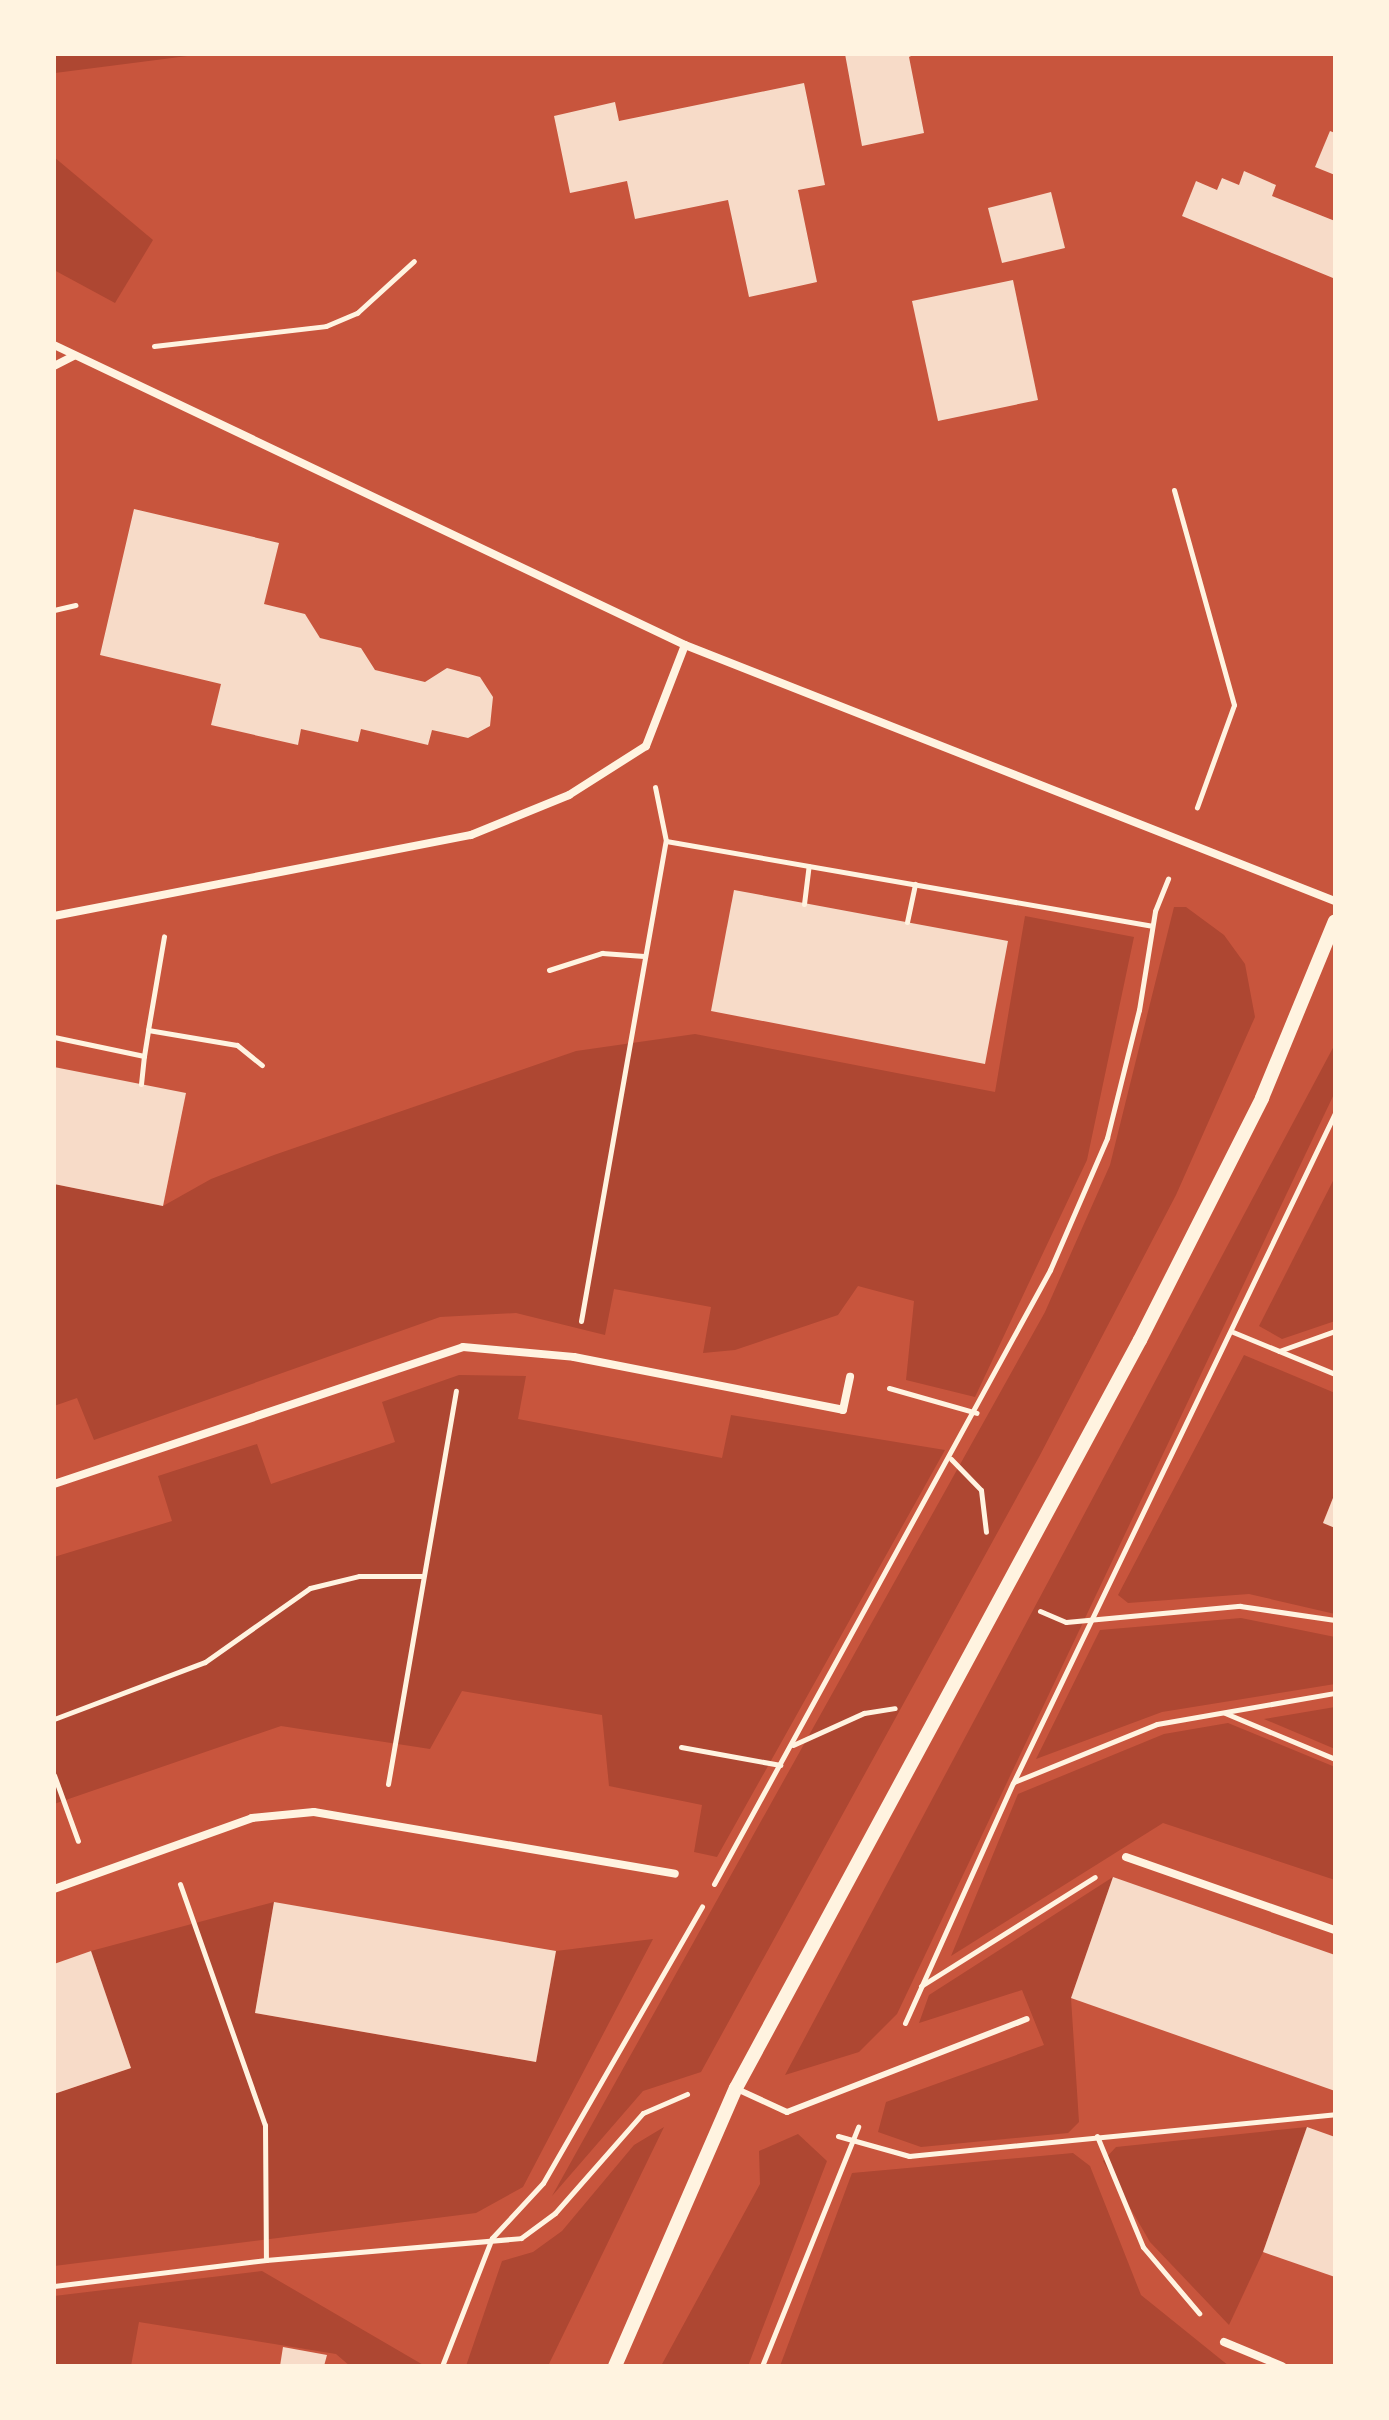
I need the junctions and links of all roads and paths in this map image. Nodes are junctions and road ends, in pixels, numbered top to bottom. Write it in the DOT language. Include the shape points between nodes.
graph roads {
  1 [pos="414,261"];
  2 [pos="54,345"];
  3 [pos="74,356"];
  4 [pos="54,366"];
  5 [pos="1174,490"];
  6 [pos="75,605"];
  7 [pos="54,610"];
  8 [pos="685,645"];
  9 [pos="646,746"];
  10 [pos="666,841"];
  11 [pos="1185,841"];
  12 [pos="809,866"];
  13 [pos="915,884"];
  14 [pos="156,896"];
  15 [pos="1335,901"];
  16 [pos="804,904"];
  17 [pos="54,916"];
  18 [pos="1335,921"];
  19 [pos="907,922"];
  20 [pos="1152,926"];
  21 [pos="644,956"];
  22 [pos="549,970"];
  23 [pos="148,1030"];
  24 [pos="54,1037"];
  25 [pos="144,1056"];
  26 [pos="262,1065"];
  27 [pos="141,1084"];
  28 [pos="1335,1113"];
  29 [pos="1335,1331"];
  30 [pos="1233,1332"];
  31 [pos="463,1347"];
  32 [pos="1278,1352"];
  33 [pos="574,1357"];
  34 [pos="1335,1374"];
  35 [pos="850,1377"];
  36 [pos="977,1413"];
  37 [pos="54,1484"];
  38 [pos="423,1576"];
  39 [pos="1097,1617"];
  40 [pos="1335,1620"];
  41 [pos="1335,1693"];
  42 [pos="1224,1713"];
  43 [pos="54,1719"];
  44 [pos="936,1723"];
  45 [pos="792,1745"];
  46 [pos="681,1747"];
  47 [pos="1335,1759"];
  48 [pos="780,1765"];
  49 [pos="54,1775"];
  50 [pos="1013,1783"];
  51 [pos="381,1823"];
  52 [pos="1126,1857"];
  53 [pos="675,1874"];
  54 [pos="90,1876"];
  55 [pos="712,1888"];
  56 [pos="54,1889"];
  57 [pos="704,1902"];
  58 [pos="190,1908"];
  59 [pos="1335,1930"];
  60 [pos="921,1986"];
  61 [pos="1027,2019"];
  62 [pos="882,2075"];
  63 [pos="736,2088"];
  64 [pos="787,2112"];
  65 [pos="1335,2114"];
  66 [pos="1097,2136"];
  67 [pos="851,2142"];
  68 [pos="492,2238"];
  69 [pos="266,2260"];
  70 [pos="54,2286"];
  71 [pos="1224,2342"];
  72 [pos="442,2366"];
  73 [pos="615,2366"];
  74 [pos="762,2366"];
  75 [pos="1282,2366"];
  1 -- 3 [label="path" via="357,313 326,326"];
  2 -- 3 [label="street"];
  3 -- 4 [label="street"];
  3 -- 8 [label="street"];
  5 -- 11 [label="path" via="1234,705"];
  6 -- 7 [label="path"];
  8 -- 9 [label="street"];
  8 -- 11 [label="street"];
  9 -- 10 [label="path"];
  9 -- 14 [label="street" via="569,795 471,835"];
  10 -- 12 [label="path"];
  10 -- 21 [label="path"];
  11 -- 15 [label="street"];
  11 -- 20 [label="path"];
  12 -- 13 [label="path"];
  12 -- 16 [label="path"];
  13 -- 19 [label="path"];
  13 -- 20 [label="path"];
  14 -- 17 [label="street"];
  14 -- 23 [label="path" via="164,934"];
  18 -- 44 [label="street" via="1255,1112"];
  20 -- 36 [label="path" via="1139,1010 1107,1138 1050,1270"];
  21 -- 22 [label="path" via="602,953"];
  21 -- 33 [label="path"];
  23 -- 25 [label="path"];
  23 -- 26 [label="path" via="237,1045"];
  24 -- 25 [label="path"];
  25 -- 27 [label="path"];
  28 -- 30 [label="path"];
  29 -- 32 [label="path"];
  30 -- 32 [label="path"];
  30 -- 39 [label="path"];
  31 -- 33 [label="street"];
  31 -- 37 [label="street"];
  31 -- 38 [label="path"];
  32 -- 34 [label="path"];
  33 -- 35 [label="street" via="843,1410"];
  35 -- 36 [label="path"];
  36 -- 45 [label="path"];
  38 -- 43 [label="path" via="359,1576 310,1588 205,1662"];
  38 -- 51 [label="path"];
  39 -- 40 [label="path" via="1240,1606"];
  39 -- 50 [label="path"];
  41 -- 42 [label="path"];
  42 -- 47 [label="path"];
  42 -- 50 [label="path" via="1157,1724"];
  44 -- 45 [label="path" via="883,1707"];
  44 -- 63 [label="street"];
  45 -- 48 [label="path"];
  46 -- 48 [label="path"];
  48 -- 55 [label="path"];
  49 -- 54 [label="path"];
  50 -- 60 [label="path"];
  51 -- 53 [label="street"];
  51 -- 54 [label="street" via="314,1812 252,1818"];
  52 -- 59 [label="street"];
  52 -- 60 [label="path"];
  54 -- 56 [label="street"];
  57 -- 68 [label="path" via="543,2183"];
  58 -- 69 [label="path" via="265,2125"];
  60 -- 62 [label="path"];
  61 -- 62 [label="lane"];
  62 -- 64 [label="lane"];
  62 -- 67 [label="path"];
  63 -- 64 [label="lane"];
  63 -- 68 [label="path" via="675,2095 643,2113 555,2213 521,2238"];
  63 -- 73 [label="street"];
  64 -- 67 [label="path"];
  65 -- 66 [label="path"];
  66 -- 67 [label="path" via="909,2156"];
  66 -- 71 [label="path" via="1143,2247"];
  67 -- 74 [label="path"];
  68 -- 69 [label="path"];
  68 -- 72 [label="path"];
  69 -- 70 [label="path"];
  71 -- 75 [label="street"];
}
